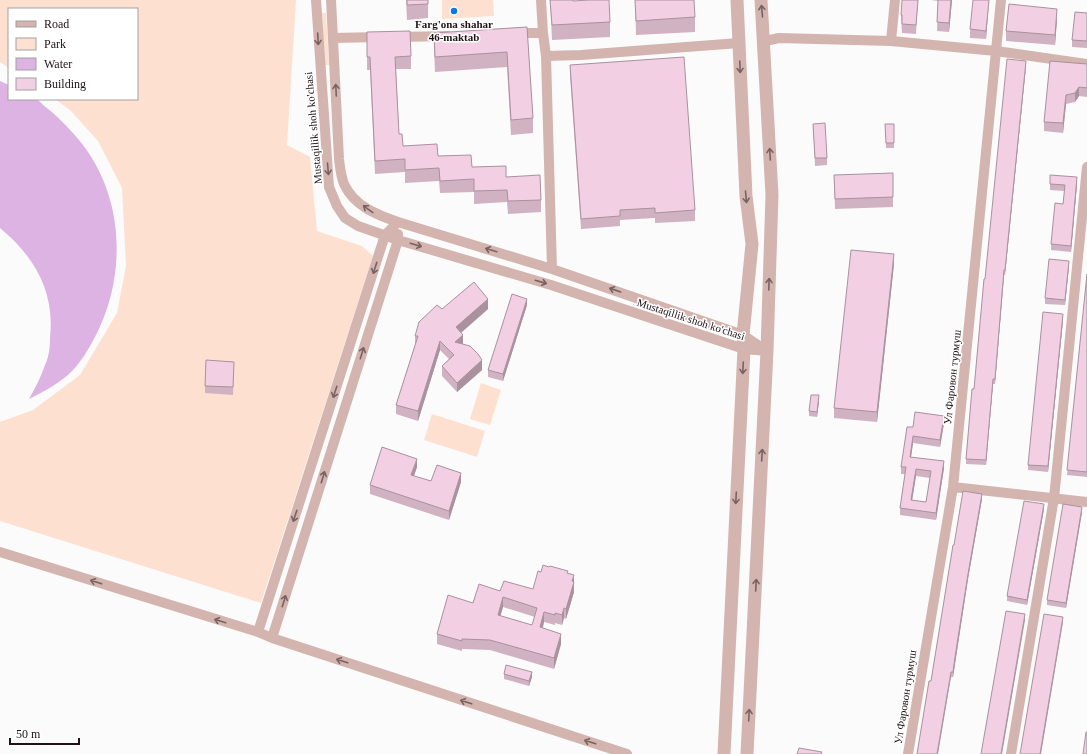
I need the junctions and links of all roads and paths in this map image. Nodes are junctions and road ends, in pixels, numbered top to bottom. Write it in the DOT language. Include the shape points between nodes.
graph roads {
  1 [pos="316,0"];
  2 [pos="331,0"];
  3 [pos="541,0"];
  4 [pos="737,0"];
  5 [pos="761,0"];
  6 [pos="895,0"];
  7 [pos="1001,0"];
  8 [pos="505,33"];
  9 [pos="544,33"];
  10 [pos="462,36"];
  11 [pos="333,38"];
  12 [pos="765,41"];
  13 [pos="891,41"];
  14 [pos="739,43"];
  15 [pos="996,51"];
  16 [pos="546,56"];
  17 [pos="1087,64"];
  18 [pos="1087,167"];
  19 [pos="398,222"];
  20 [pos="385,235"];
  21 [pos="398,240"];
  22 [pos="552,269"];
  23 [pos="747,295"];
  24 [pos="768,306"];
  25 [pos="743,335"];
  26 [pos="744,349"];
  27 [pos="767,351"];
  28 [pos="953,487"];
  29 [pos="1054,498"];
  30 [pos="1087,502"];
  31 [pos="0,552"];
  32 [pos="258,632"];
  33 [pos="272,638"];
  34 [pos="627,754"];
  35 [pos="724,754"];
  36 [pos="747,754"];
  37 [pos="908,754"];
  38 [pos="1011,754"];
  1 -- 20 [label="street, Mustaqillik shoh ko'chasi, one-way" via="329,187 345,218 358,226"];
  2 -- 11 [label="street, Mustaqillik shoh ko'chasi"];
  3 -- 9 [label="street"];
  4 -- 14 [label="street"];
  12 -- 5 [label="street, one-way"];
  6 -- 13 [label="street"];
  7 -- 15 [label="street, Ул Фаровон турмуш"];
  8 -- 9 [label="street"];
  9 -- 16 [label="street"];
  10 -- 11 [label="street"];
  19 -- 11 [label="street, Mustaqillik shoh ko'chasi, one-way" via="375,214 353,198 344,183 339,160"];
  12 -- 13 [label="street" via="779,38"];
  24 -- 12 [label="street, one-way" via="772,195"];
  13 -- 15 [label="street"];
  14 -- 16 [label="street"];
  14 -- 23 [label="street, one-way" via="746,196 752,244"];
  15 -- 17 [label="street"];
  15 -- 28 [label="street, Ул Фаровон турмуш"];
  16 -- 22 [label="street"];
  18 -- 29 [label="street"];
  19 -- 20 [label="street"];
  19 -- 21 [label="street"];
  22 -- 19 [label="street, Mustaqillik shoh ko'chasi, one-way"];
  20 -- 21 [label="street, Mustaqillik shoh ko'chasi"];
  20 -- 32 [label="street, one-way"];
  21 -- 26 [label="street, Mustaqillik shoh ko'chasi, one-way" via="551,285"];
  33 -- 21 [label="street, one-way"];
  25 -- 22 [label="street, Mustaqillik shoh ko'chasi, one-way"];
  23 -- 24 [label="street" via="749,302 757,308"];
  23 -- 25 [label="street"];
  24 -- 27 [label="street"];
  25 -- 26 [label="street"];
  25 -- 27 [label="street, Mustaqillik shoh ko'chasi"];
  26 -- 27 [label="street, Mustaqillik shoh ko'chasi"];
  26 -- 35 [label="street, one-way"];
  36 -- 27 [label="street, one-way"];
  28 -- 29 [label="street"];
  28 -- 37 [label="street, Ул Фаровон турмуш"];
  29 -- 30 [label="street"];
  29 -- 38 [label="street"];
  32 -- 31 [label="street, one-way"];
  32 -- 33 [label="street"];
  34 -- 33 [label="street, one-way"];
}
